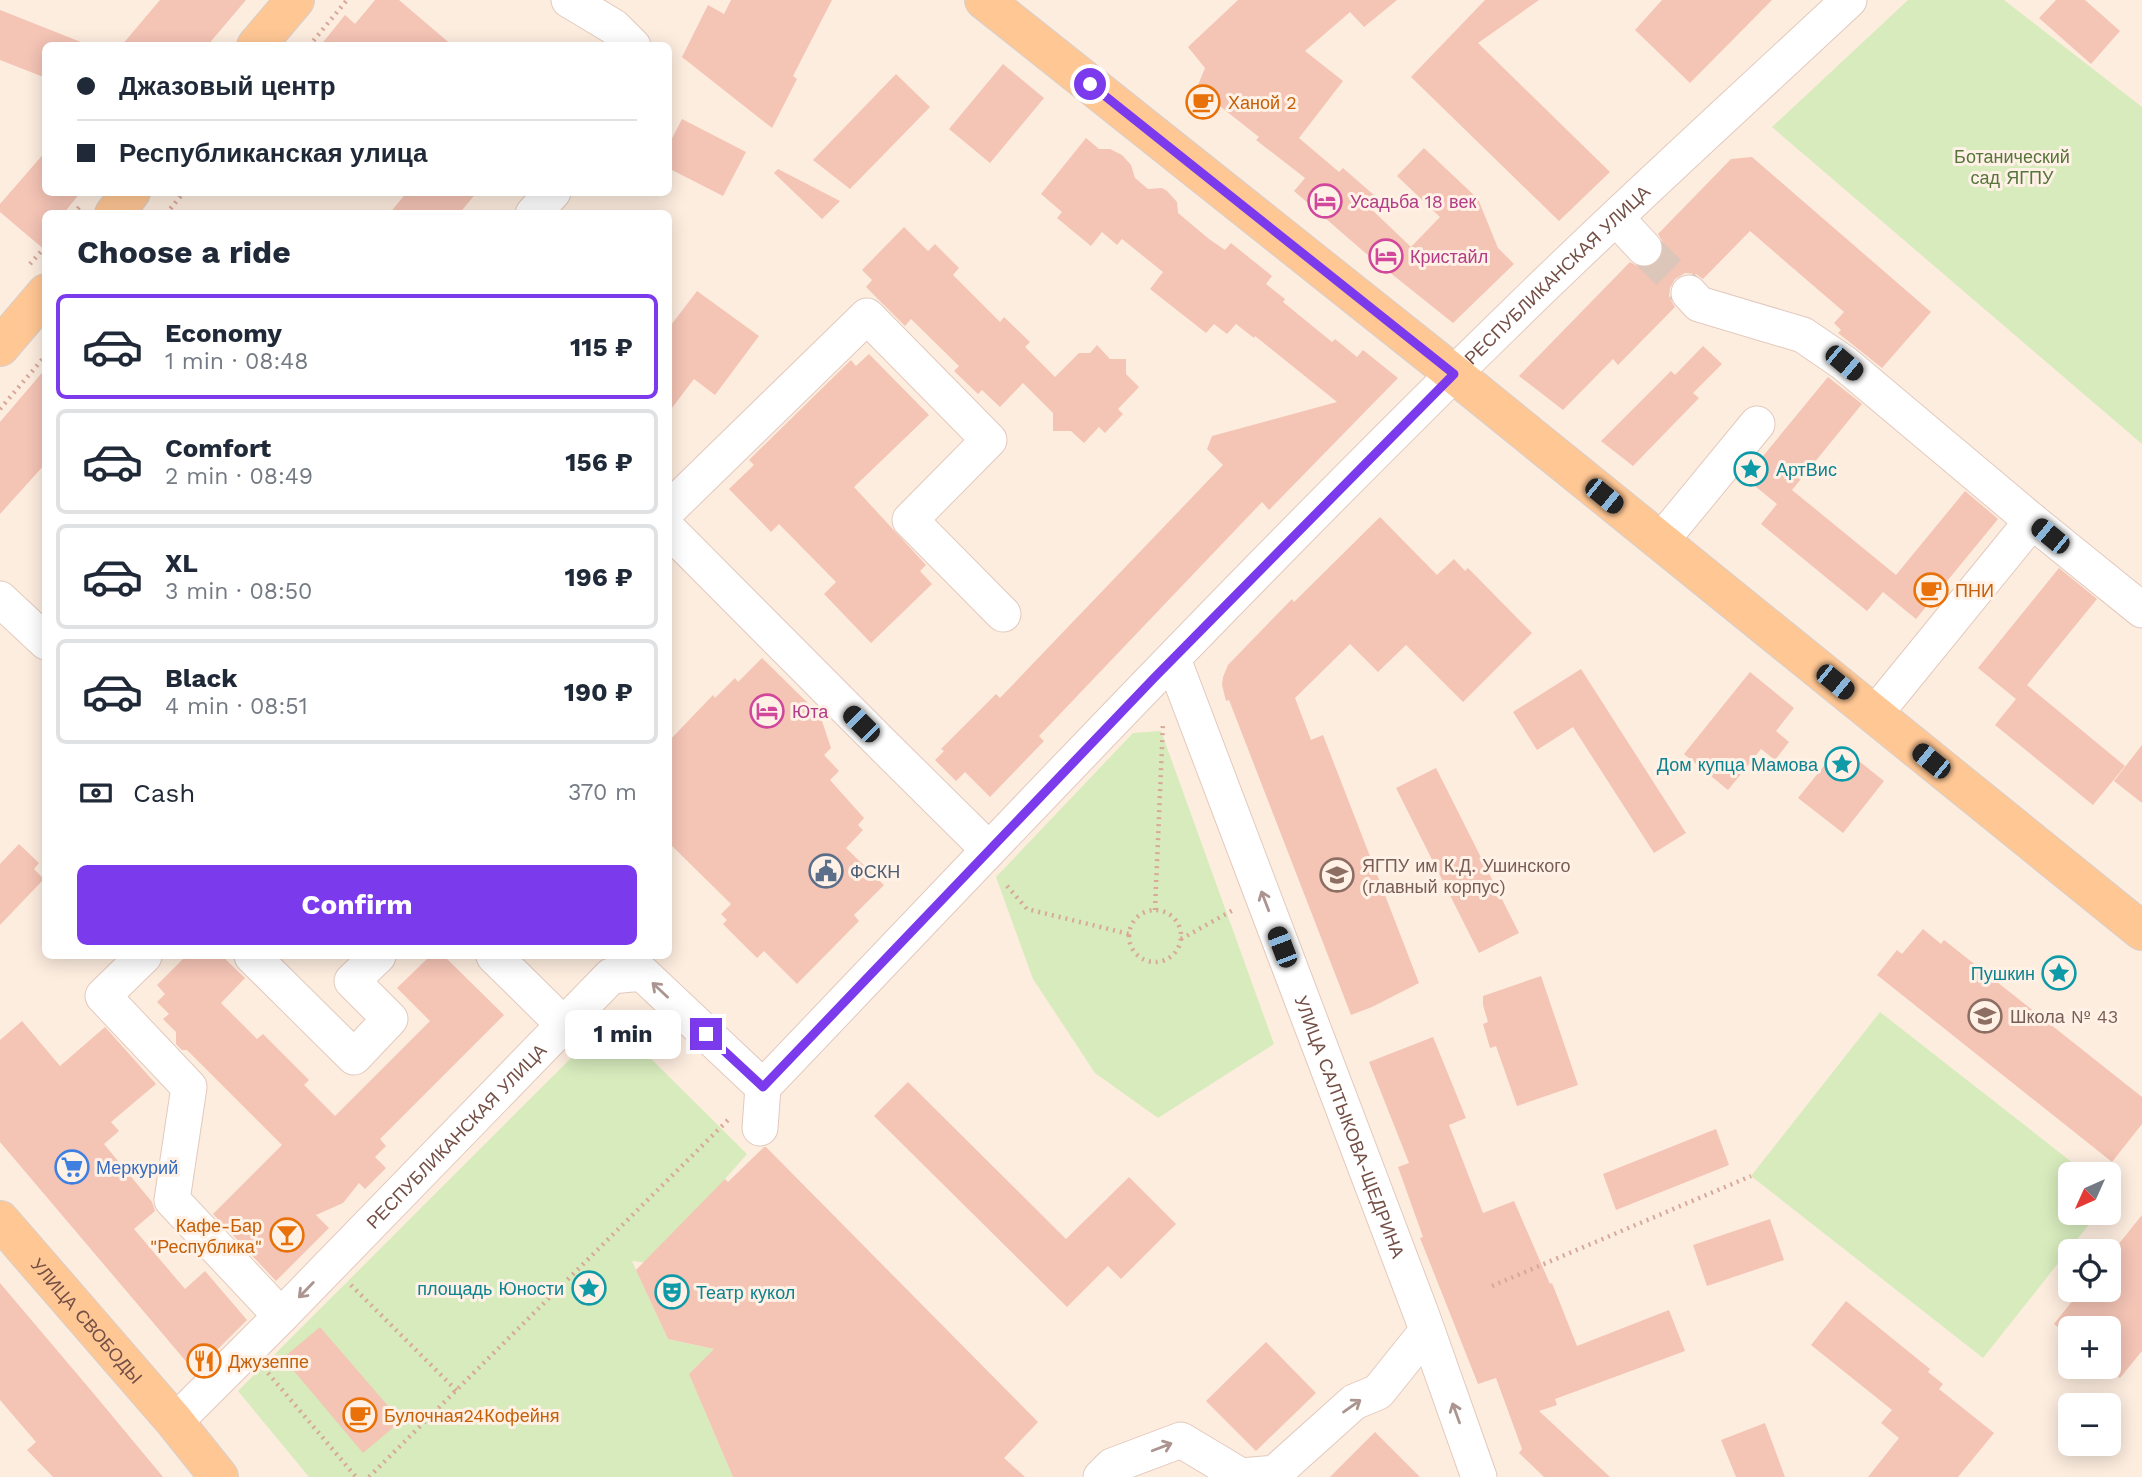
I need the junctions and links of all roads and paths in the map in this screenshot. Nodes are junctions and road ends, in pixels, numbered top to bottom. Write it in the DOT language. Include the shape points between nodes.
graph roads {
  1 [pos="295,0"];
  2 [pos="347,0"];
  3 [pos="569,0"];
  4 [pos="984,0"];
  5 [pos="1832,5"];
  6 [pos="259,42"];
  7 [pos="312,42"];
  8 [pos="629,42"];
  9 [pos="128,196"];
  10 [pos="181,196"];
  11 [pos="549,196"];
  12 [pos="117,210"];
  13 [pos="169,210"];
  14 [pos="537,210"];
  15 [pos="1616,218"];
  16 [pos="1644,248"];
  17 [pos="1689,293"];
  18 [pos="42,298"];
  19 [pos="0,347"];
  20 [pos="42,360"];
  21 [pos="1454,374"];
  22 [pos="0,409"];
  23 [pos="1757,424"];
  24 [pos="672,506"];
  25 [pos="2032,522"];
  26 [pos="672,533"];
  27 [pos="1660,542"];
  28 [pos="0,599"];
  29 [pos="2142,610"];
  30 [pos="1003,614"];
  31 [pos="42,638"];
  32 [pos="1173,659"];
  33 [pos="1874,715"];
  34 [pos="1163,723"];
  35 [pos="989,850"];
  36 [pos="1007,886"];
  37 [pos="1262,894"];
  38 [pos="1155,910"];
  39 [pos="2142,931"];
  40 [pos="1129,934"];
  41 [pos="1181,939"];
  42 [pos="141,959"];
  43 [pos="254,959"];
  44 [pos="375,959"];
  45 [pos="497,959"];
  46 [pos="564,1025"];
  47 [pos="763,1087"];
  48 [pos="760,1128"];
  49 [pos="1751,1176"];
  50 [pos="0,1220"];
  51 [pos="331,1265"];
  52 [pos="1492,1286"];
  53 [pos="281,1316"];
  54 [pos="1427,1331"];
  55 [pos="262,1367"];
  56 [pos="457,1391"];
  57 [pos="175,1422"];
  58 [pos="219,1477"];
  59 [pos="237,1477"];
  60 [pos="356,1477"];
  61 [pos="369,1477"];
  62 [pos="1101,1477"];
  63 [pos="1479,1477"];
  1 -- 6 [label="main road"];
  2 -- 7 [label="path"];
  3 -- 8 [label="street" via="614,27"];
  4 -- 21 [label="main road"];
  5 -- 15 [label="street, РЕСПУБЛИКАНСКАЯ УЛИЦА"];
  9 -- 12 [label="main road"];
  10 -- 13 [label="path"];
  11 -- 14 [label="street"];
  15 -- 16 [label="street"];
  15 -- 21 [label="street, РЕСПУБЛИКАНСКАЯ УЛИЦА"];
  17 -- 25 [label="street" via="1699,304 1803,335 1844,363"];
  18 -- 19 [label="main road"];
  20 -- 22 [label="path"];
  21 -- 27 [label="main road"];
  21 -- 32 [label="street, РЕСПУБЛИКАНСКАЯ УЛИЦА"];
  23 -- 27 [label="street"];
  24 -- 30 [label="street" via="867,316 989,440 910,520"];
  25 -- 29 [label="street"];
  25 -- 33 [label="street"];
  26 -- 35 [label="street"];
  27 -- 33 [label="main road"];
  28 -- 31 [label="street"];
  32 -- 35 [label="street, РЕСПУБЛИКАНСКАЯ УЛИЦА"];
  32 -- 37 [label="street, УЛИЦА САЛТЫКОВА-ЩЕДРИНА"];
  33 -- 39 [label="main road"];
  34 -- 38 [label="path"];
  35 -- 47 [label="street, РЕСПУБЛИКАНСКАЯ УЛИЦА"];
  36 -- 40 [label="path" via="1027,909"];
  37 -- 41 [label="path"];
  54 -- 37 [label="street, УЛИЦА САЛТЫКОВА-ЩЕДРИНА, one-way"];
  38 -- 40 [label="path" via="1135,920"];
  38 -- 41 [label="path" via="1177,923"];
  40 -- 41 [label="path" via="1134,951 1157,962 1173,955"];
  42 -- 53 [label="street" via="103,996 189,1087 172,1200"];
  43 -- 44 [label="street" via="354,1057 390,1019 352,981"];
  45 -- 46 [label="street"];
  47 -- 46 [label="street, РЕСПУБЛИКАНСКАЯ УЛИЦА, one-way" via="642,974 611,976"];
  46 -- 51 [label="street, РЕСПУБЛИКАНСКАЯ УЛИЦА"];
  47 -- 48 [label="street"];
  47 -- 56 [label="path"];
  49 -- 52 [label="path"];
  50 -- 57 [label="main road, УЛИЦА СВОБОДЫ"];
  51 -- 53 [label="street, РЕСПУБЛИКАНСКАЯ УЛИЦА, one-way"];
  51 -- 56 [label="path"];
  53 -- 57 [label="street, РЕСПУБЛИКАНСКАЯ УЛИЦА"];
  62 -- 54 [label="street, one-way" via="1112,1466 1181,1440 1241,1476 1275,1473 1354,1402 1378,1392"];
  63 -- 54 [label="street, УЛИЦА САЛТЫКОВА-ЩЕДРИНА, one-way"];
  55 -- 60 [label="path"];
  56 -- 61 [label="path"];
  57 -- 58 [label="main road, УЛИЦА СВОБОДЫ"];
  57 -- 59 [label="main road, УЛИЦА СВОБОДЫ"];
}
